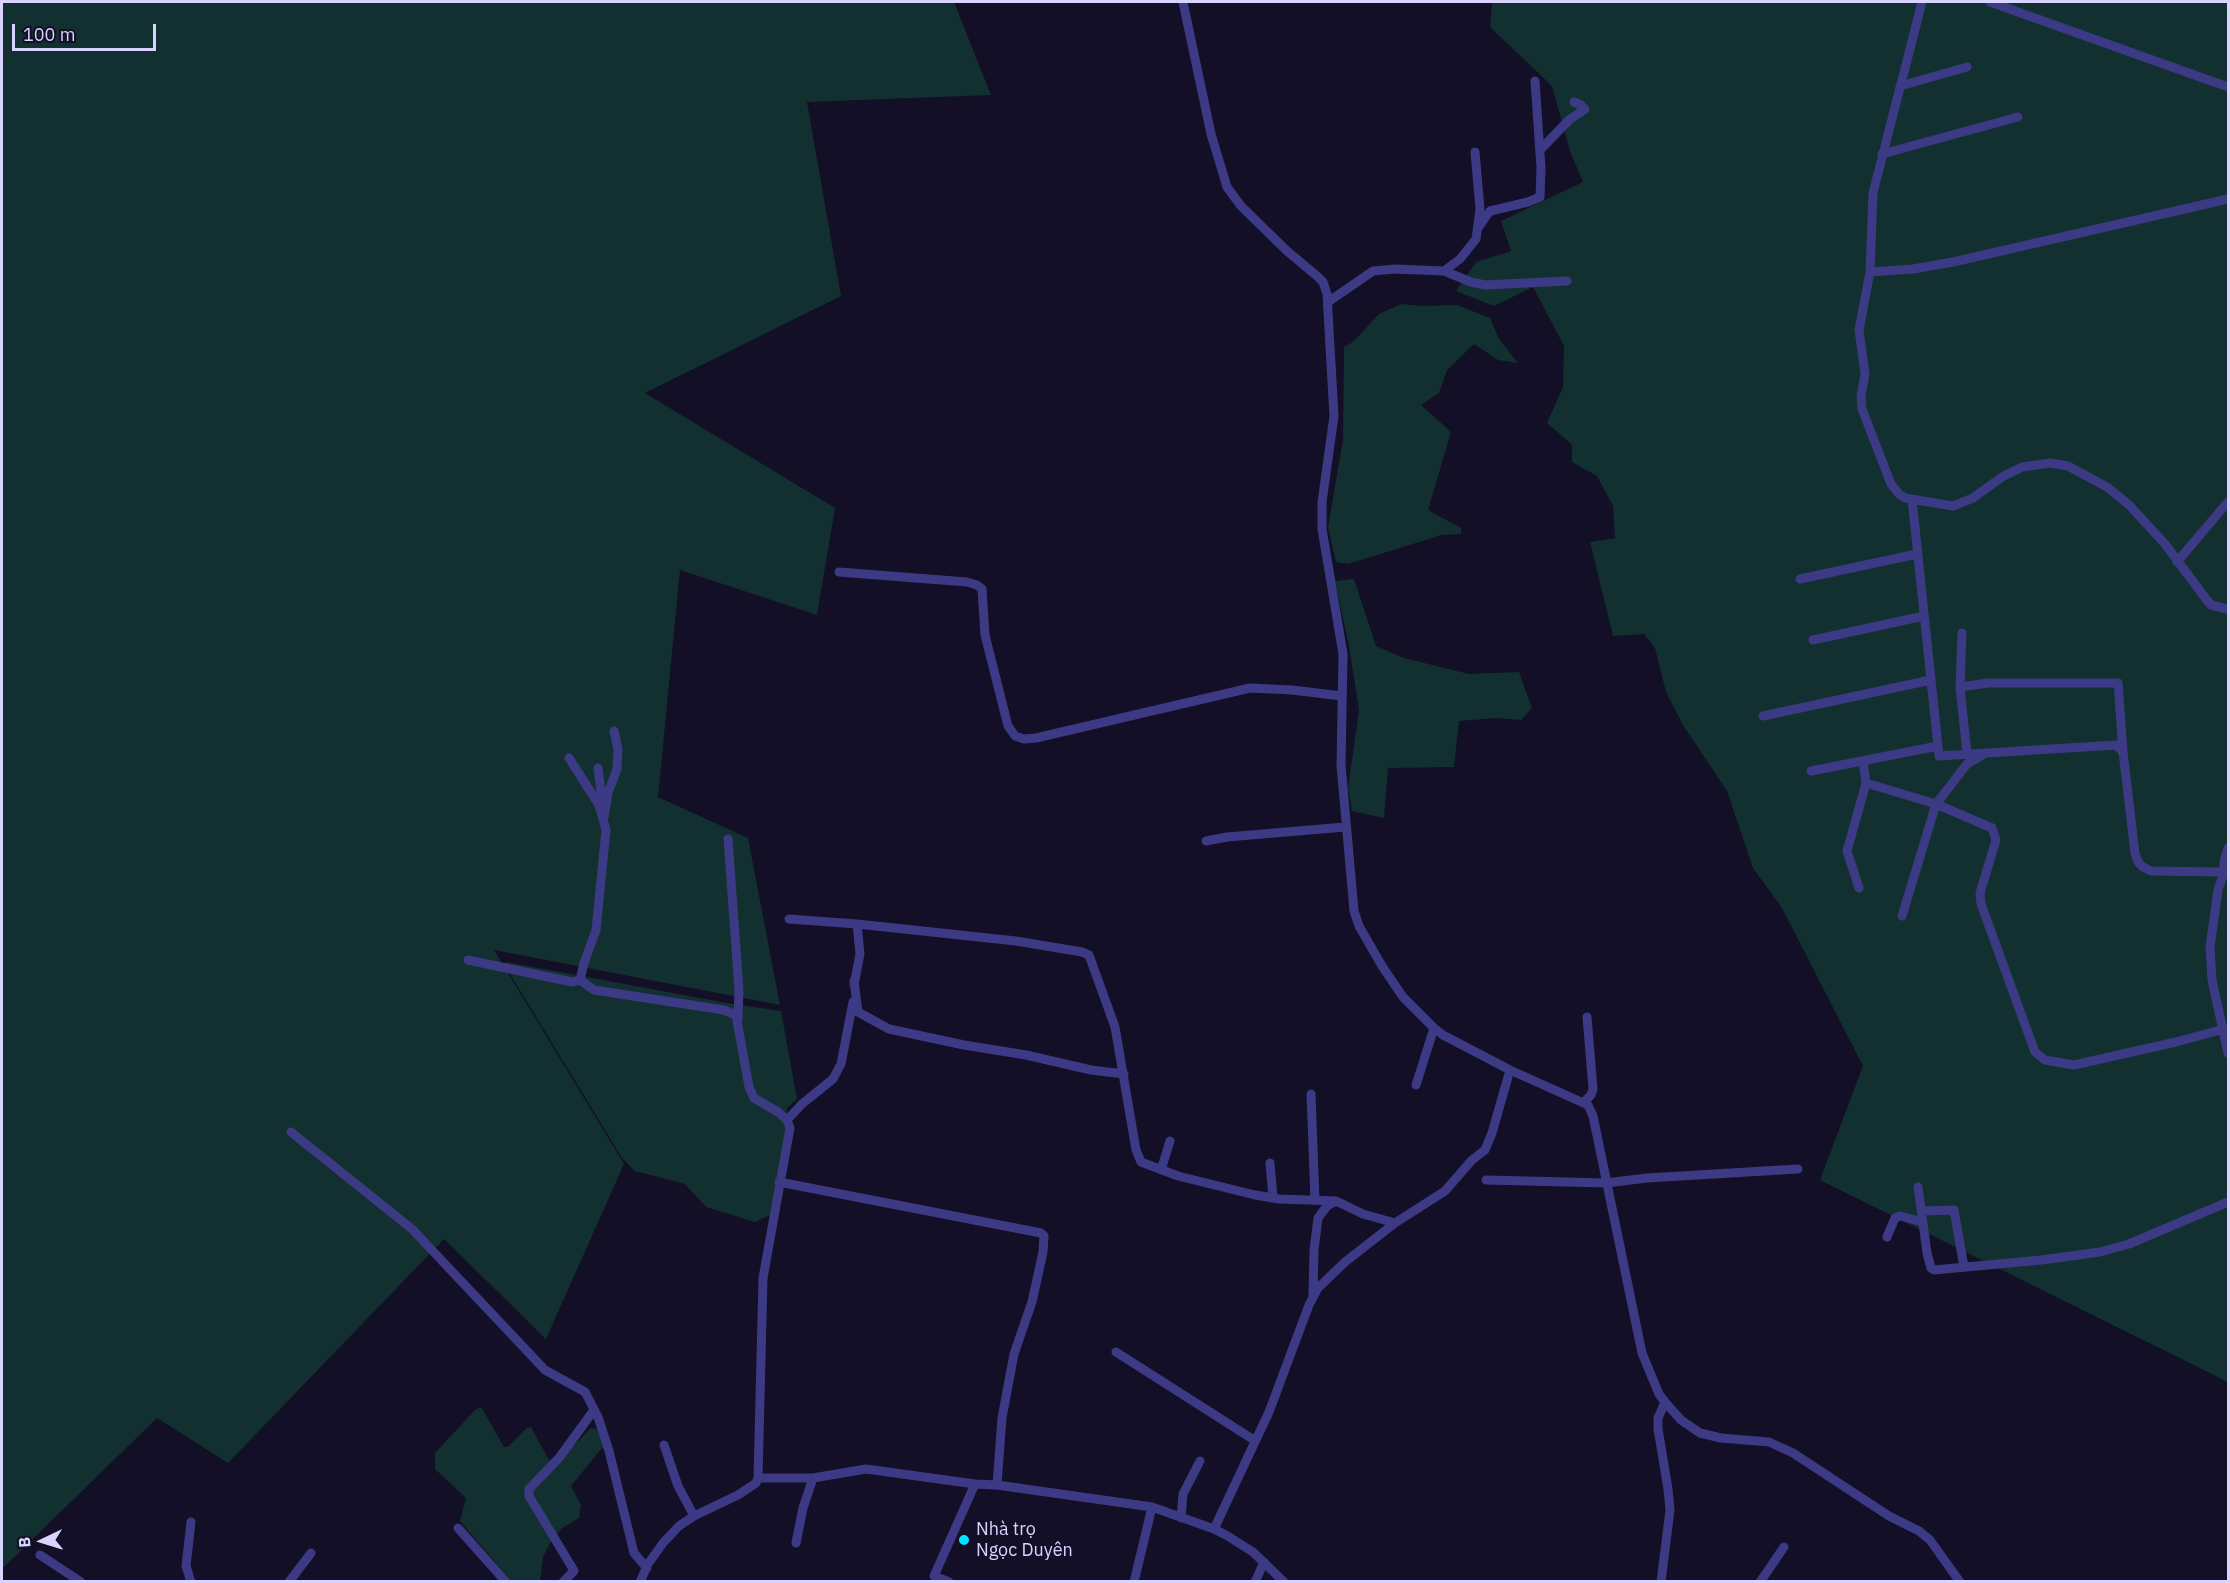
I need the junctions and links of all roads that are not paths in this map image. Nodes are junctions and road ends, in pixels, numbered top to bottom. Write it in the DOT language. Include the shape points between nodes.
graph roads {
  1 [pos="1183,2"];
  2 [pos="1922,2"];
  3 [pos="1990,2"];
  4 [pos="1967,67"];
  5 [pos="1535,81"];
  6 [pos="1900,86"];
  7 [pos="2229,87"];
  8 [pos="1574,102"];
  9 [pos="2018,117"];
  10 [pos="1540,150"];
  11 [pos="1475,152"];
  12 [pos="1882,154"];
  13 [pos="2229,199"];
  14 [pos="1478,228"];
  15 [pos="1444,271"];
  16 [pos="1870,272"];
  17 [pos="1567,281"];
  18 [pos="1328,302"];
  19 [pos="1912,499"];
  20 [pos="2229,502"];
  21 [pos="1917,554"];
  22 [pos="2177,562"];
  23 [pos="839,572"];
  24 [pos="1800,579"];
  25 [pos="2229,609"];
  26 [pos="1924,616"];
  27 [pos="1962,633"];
  28 [pos="1813,640"];
  29 [pos="1931,680"];
  30 [pos="1960,687"];
  31 [pos="1342,696"];
  32 [pos="1763,716"];
  33 [pos="614,731"];
  34 [pos="1938,746"];
  35 [pos="2123,752"];
  36 [pos="1986,753"];
  37 [pos="1967,754"];
  38 [pos="569,758"];
  39 [pos="1863,761"];
  40 [pos="597,768"];
  41 [pos="1811,771"];
  42 [pos="1866,783"];
  43 [pos="1936,804"];
  44 [pos="604,817"];
  45 [pos="1345,827"];
  46 [pos="728,839"];
  47 [pos="1206,841"];
  48 [pos="2229,848"];
  49 [pos="2224,872"];
  50 [pos="1859,888"];
  51 [pos="1902,916"];
  52 [pos="789,919"];
  53 [pos="857,924"];
  54 [pos="468,960"];
  55 [pos="580,980"];
  56 [pos="854,981"];
  57 [pos="1587,1017"];
  58 [pos="738,1020"];
  59 [pos="1434,1028"];
  60 [pos="2223,1029"];
  61 [pos="2229,1053"];
  62 [pos="1510,1070"];
  63 [pos="1124,1074"];
  64 [pos="1416,1084"];
  65 [pos="1311,1094"];
  66 [pos="1583,1103"];
  67 [pos="787,1120"];
  68 [pos="291,1132"];
  69 [pos="1170,1141"];
  70 [pos="1270,1163"];
  71 [pos="1161,1170"];
  72 [pos="1798,1170"];
  73 [pos="1486,1180"];
  74 [pos="779,1182"];
  75 [pos="1606,1183"];
  76 [pos="1918,1187"];
  77 [pos="1273,1198"];
  78 [pos="1315,1200"];
  79 [pos="1336,1201"];
  80 [pos="2229,1202"];
  81 [pos="1922,1211"];
  82 [pos="1923,1222"];
  83 [pos="1395,1223"];
  84 [pos="1887,1237"];
  85 [pos="1964,1268"];
  86 [pos="1313,1298"];
  87 [pos="1116,1352"];
  88 [pos="1665,1402"];
  89 [pos="594,1410"];
  90 [pos="1254,1440"];
  91 [pos="664,1446"];
  92 [pos="1200,1461"];
  93 [pos="758,1478"];
  94 [pos="813,1478"];
  95 [pos="975,1484"];
  96 [pos="997,1485"];
  97 [pos="1152,1507"];
  98 [pos="694,1516"];
  99 [pos="1181,1518"];
  100 [pos="191,1522"];
  101 [pos="458,1528"];
  102 [pos="1214,1529"];
  103 [pos="796,1543"];
  104 [pos="1784,1547"];
  105 [pos="311,1553"];
  106 [pos="40,1555"];
  107 [pos="1264,1562"];
  108 [pos="646,1568"];
  109 [pos="933,1579"];
  110 [pos="81,1581"];
  111 [pos="191,1581"];
  112 [pos="289,1581"];
  113 [pos="506,1581"];
  114 [pos="563,1581"];
  115 [pos="640,1581"];
  116 [pos="949,1581"];
  117 [pos="1134,1581"];
  118 [pos="1255,1581"];
  119 [pos="1284,1581"];
  120 [pos="1661,1581"];
  121 [pos="1760,1581"];
  122 [pos="1960,1581"];
  1 -- 18 [label="street" via="1211,134 1227,187 1241,206 1323,282"];
  2 -- 6 [label="street"];
  3 -- 7 [label="street"];
  4 -- 6 [label="street"];
  5 -- 10 [label="street"];
  6 -- 12 [label="street"];
  8 -- 10 [label="street" via="1585,109"];
  9 -- 12 [label="street"];
  10 -- 14 [label="street" via="1540,197 1490,211"];
  11 -- 14 [label="street"];
  12 -- 16 [label="street" via="1873,193"];
  13 -- 16 [label="street" via="1953,262"];
  14 -- 15 [label="street" via="1476,239"];
  15 -- 17 [label="street" via="1485,285"];
  15 -- 18 [label="street" via="1373,271"];
  16 -- 19 [label="street" via="1859,330 1865,374 1862,409 1891,484 1899,494"];
  18 -- 31 [label="street" via="1334,416 1322,529 1343,654"];
  19 -- 21 [label="street"];
  19 -- 22 [label="street" via="1953,507 2022,467 2050,463 2068,466 2129,505"];
  20 -- 22 [label="street"];
  21 -- 24 [label="street"];
  21 -- 26 [label="street"];
  22 -- 25 [label="street" via="2211,605"];
  23 -- 31 [label="street" via="967,582 982,589 985,635 1008,726 1024,739 1250,688"];
  26 -- 28 [label="street"];
  26 -- 29 [label="street"];
  27 -- 30 [label="street"];
  29 -- 32 [label="street"];
  29 -- 34 [label="street"];
  30 -- 35 [label="street" via="1988,683 2118,683"];
  30 -- 37 [label="street"];
  31 -- 45 [label="street"];
  33 -- 44 [label="street" via="617,769"];
  34 -- 37 [label="street" via="1939,756"];
  34 -- 39 [label="street"];
  35 -- 36 [label="street" via="2116,745"];
  35 -- 49 [label="street" via="2138,862 2151,871"];
  36 -- 37 [label="street"];
  36 -- 43 [label="street" via="1967,764"];
  38 -- 44 [label="street"];
  39 -- 41 [label="street"];
  39 -- 42 [label="street"];
  40 -- 44 [label="street"];
  42 -- 43 [label="street"];
  42 -- 50 [label="street" via="1847,851"];
  43 -- 51 [label="street"];
  43 -- 60 [label="street" via="1992,828 1995,834 1980,893 1981,904 2035,1052 2045,1060 2074,1065"];
  44 -- 55 [label="street" via="606,847 598,920"];
  45 -- 47 [label="street"];
  45 -- 59 [label="street" via="1359,926 1403,997"];
  46 -- 58 [label="street"];
  48 -- 49 [label="street"];
  49 -- 60 [label="street" via="2210,947 2212,980"];
  52 -- 53 [label="street"];
  53 -- 56 [label="street" via="860,954"];
  53 -- 63 [label="street" via="1082,952 1089,956 1115,1027"];
  54 -- 55 [label="street" via="572,982"];
  55 -- 58 [label="street" via="594,990 724,1010"];
  56 -- 63 [label="street" via="858,1012 889,1029"];
  56 -- 67 [label="street" via="853,1009 833,1079"];
  57 -- 66 [label="street" via="1593,1089"];
  58 -- 67 [label="street" via="744,1070 754,1098"];
  59 -- 62 [label="street"];
  59 -- 64 [label="street"];
  60 -- 61 [label="street"];
  62 -- 66 [label="street"];
  62 -- 83 [label="street" via="1485,1150 1445,1191"];
  63 -- 71 [label="street" via="1138,1157"];
  65 -- 78 [label="street"];
  66 -- 75 [label="street" via="1593,1116"];
  67 -- 74 [label="street" via="790,1128"];
  68 -- 89 [label="street" via="412,1229 545,1370 585,1392"];
  69 -- 71 [label="street"];
  70 -- 77 [label="street"];
  71 -- 77 [label="street"];
  72 -- 75 [label="street"];
  73 -- 75 [label="street"];
  74 -- 93 [label="street" via="764,1278"];
  74 -- 96 [label="street" via="1044,1236 1032,1302 1014,1354 1002,1418"];
  75 -- 88 [label="street" via="1642,1353"];
  76 -- 81 [label="street"];
  77 -- 78 [label="street"];
  78 -- 79 [label="street"];
  79 -- 83 [label="street" via="1362,1214"];
  79 -- 86 [label="street" via="1318,1218"];
  80 -- 85 [label="street" via="2115,1249"];
  81 -- 82 [label="street"];
  81 -- 85 [label="street" via="1954,1210"];
  82 -- 84 [label="street" via="1894,1218"];
  82 -- 85 [label="street" via="1931,1268"];
  83 -- 86 [label="street" via="1330,1274"];
  86 -- 90 [label="street" via="1269,1412"];
  87 -- 90 [label="street"];
  88 -- 120 [label="street" via="1658,1429 1670,1510"];
  88 -- 122 [label="street" via="1700,1433 1769,1442 1793,1453 1889,1516 1919,1531"];
  89 -- 108 [label="street" via="609,1451 634,1553"];
  89 -- 114 [label="street" via="559,1458 529,1489 529,1496 574,1571"];
  90 -- 102 [label="street"];
  91 -- 98 [label="street"];
  92 -- 99 [label="street" via="1183,1494"];
  93 -- 94 [label="street"];
  93 -- 98 [label="street" via="738,1495"];
  94 -- 95 [label="street" via="866,1469"];
  94 -- 103 [label="street"];
  95 -- 96 [label="street"];
  95 -- 109 [label="street"];
  96 -- 97 [label="street"];
  97 -- 99 [label="street"];
  97 -- 117 [label="street"];
  98 -- 108 [label="street" via="663,1543"];
  99 -- 102 [label="street"];
  100 -- 111 [label="street" via="186,1566"];
  101 -- 113 [label="street"];
  102 -- 107 [label="street"];
  104 -- 121 [label="street"];
  105 -- 112 [label="street"];
  106 -- 110 [label="street"];
  107 -- 118 [label="street"];
  107 -- 119 [label="street"];
  108 -- 115 [label="street"];
  109 -- 116 [label="street"];
}
